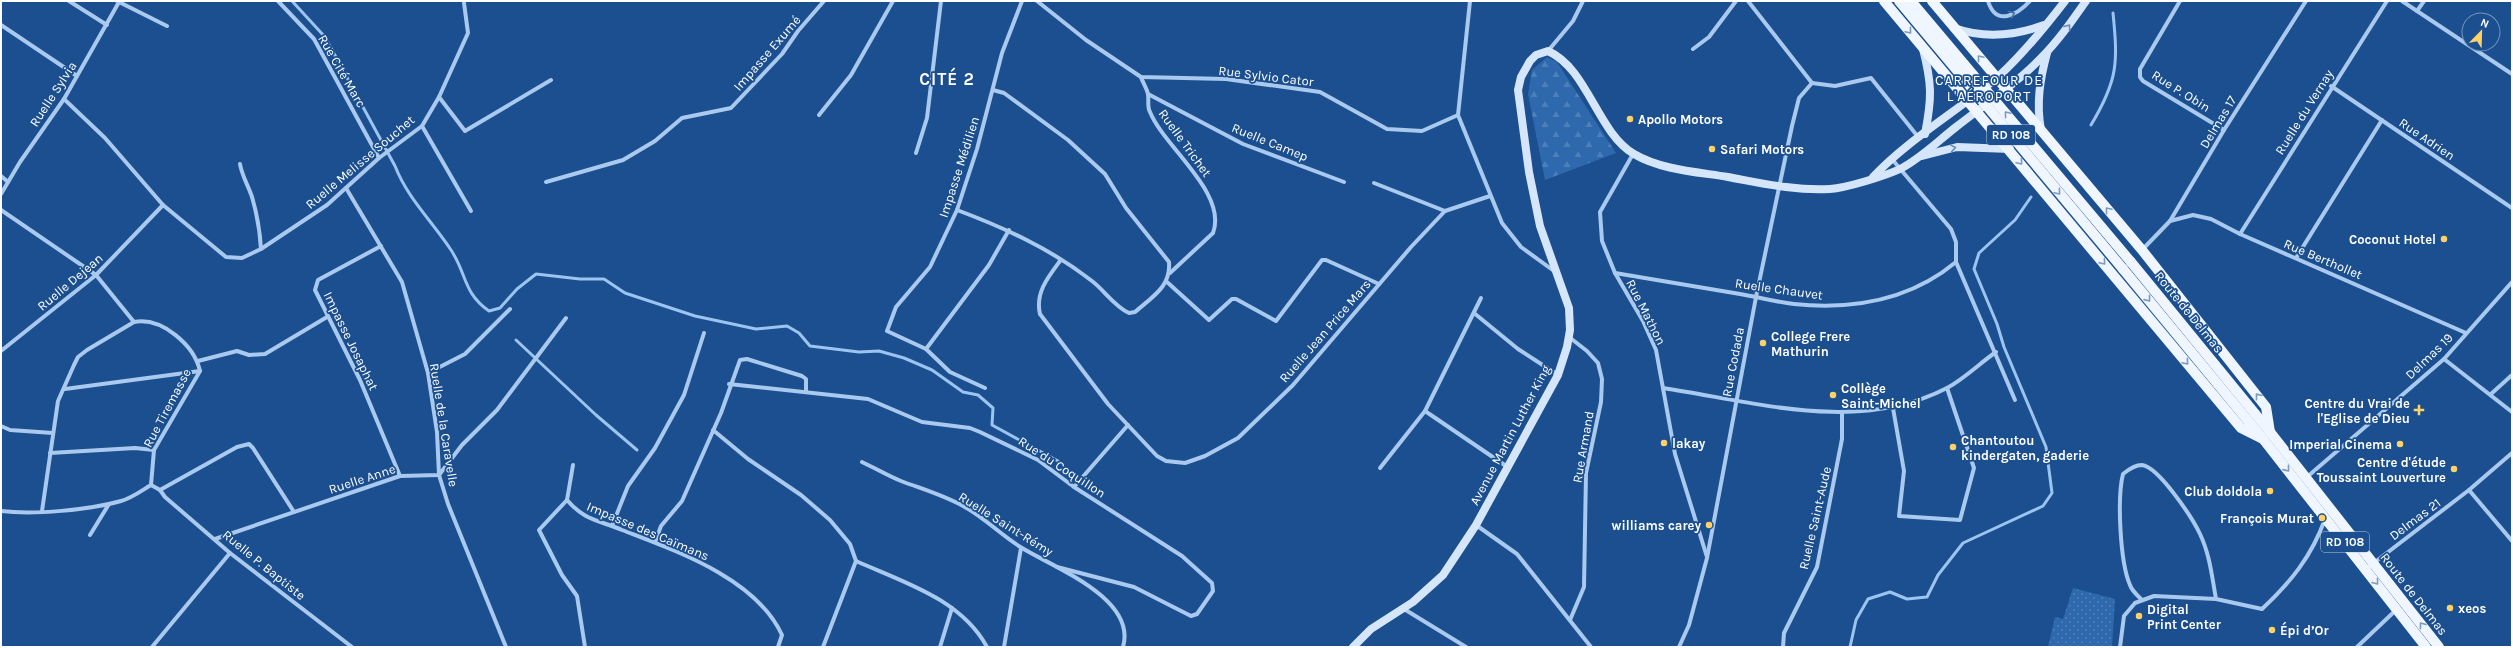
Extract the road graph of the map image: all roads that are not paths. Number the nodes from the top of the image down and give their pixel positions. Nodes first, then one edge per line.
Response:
1 (69, 1) edge
2 (278, 1) edge
3 (824, 1) edge
4 (893, 1) edge
5 (941, 1) edge
6 (1022, 1) edge
7 (1037, 1) edge
8 (1470, 1) edge
9 (1583, 1) edge
10 (1736, 1) edge
11 (1748, 1) edge
12 (1884, 1) edge
13 (1898, 1) edge
14 (1911, 1) edge
15 (1932, 1) edge
16 (1988, 1) edge
17 (2030, 1) edge
18 (2065, 1) edge
19 (2086, 1) edge
20 (2180, 1) edge
21 (2306, 1) edge
22 (2387, 1) edge
23 (2402, 1) edge
24 (2424, 1) edge
25 (118, 2) edge
26 (464, 2) edge
27 (2418, 11) junction
28 (1, 25) edge
29 (107, 25) junction
30 (2045, 25) junction
31 (167, 26) dead end
32 (1954, 28) junction
33 (1922, 46) junction
34 (1693, 49) dead end
35 (1548, 51) junction
36 (2048, 51) junction
37 (2512, 74) edge
38 (77, 76) junction
39 (1141, 77) junction
40 (1996, 78) junction
41 (551, 80) dead end
42 (1812, 83) junction
43 (2331, 86) junction
44 (2005, 89) junction
45 (993, 90) junction
46 (1148, 94) junction
47 (439, 97) junction
48 (64, 99) junction
49 (1965, 102) junction
50 (1978, 111) junction
51 (820, 115) dead end
52 (1458, 115) junction
53 (2382, 120) junction
54 (422, 126) junction
55 (2224, 130) junction
56 (2041, 131) junction
57 (1922, 136) junction
58 (2010, 149) junction
59 (916, 153) dead end
60 (1633, 154) junction
61 (379, 158) junction
62 (1891, 158) junction
63 (1915, 158) junction
64 (240, 164) dead end
65 (1900, 169) junction
66 (1, 176) edge
67 (1873, 177) junction
68 (8, 182) junction
69 (546, 182) dead end
70 (1344, 182) dead end
71 (1374, 182) dead end
72 (1780, 186) junction
73 (346, 188) junction
74 (1, 194) edge
75 (1490, 196) junction
76 (163, 205) junction
77 (2512, 208) edge
78 (1, 210) edge
79 (957, 210) junction
80 (471, 211) dead end
81 (1445, 211) junction
82 (2170, 221) junction
83 (1009, 230) junction
84 (2240, 234) junction
85 (381, 246) junction
86 (261, 250) junction
87 (2142, 250) junction
88 (2296, 258) junction
89 (1060, 260) junction
90 (1956, 262) junction
91 (1557, 272) junction
92 (1170, 273) junction
93 (1615, 274) junction
94 (96, 275) junction
95 (1167, 282) junction
96 (2512, 282) edge
97 (1378, 284) junction
98 (1756, 296) junction
99 (1481, 298) dead end
100 (510, 309) dead end
101 (1474, 313) junction
102 (327, 316) junction
103 (566, 318) dead end
104 (134, 322) junction
105 (704, 333) dead end
106 (2466, 333) junction
107 (1569, 337) junction
108 (926, 349) junction
109 (1, 351) edge
110 (1996, 352) junction
111 (2444, 359) junction
112 (198, 361) junction
113 (200, 371) junction
114 (428, 373) junction
115 (1558, 375) junction
116 (2512, 375) edge
117 (729, 384) junction
118 (985, 388) dead end
119 (1663, 388) junction
120 (1947, 388) junction
121 (64, 389) junction
122 (806, 392) junction
123 (2491, 394) junction
124 (1736, 399) junction
125 (2015, 400) dead end
126 (1893, 408) junction
127 (1425, 411) junction
128 (1842, 412) junction
129 (2512, 412) edge
130 (1128, 425) junction
131 (1, 426) edge
132 (713, 430) junction
133 (53, 433) junction
134 (2266, 435) junction
135 (154, 450) junction
136 (50, 454) junction
137 (2512, 454) edge
138 (862, 462) dead end
139 (573, 465) dead end
140 (1506, 466) junction
141 (1380, 468) dead end
142 (439, 475) junction
143 (400, 476) junction
144 (2303, 481) junction
145 (151, 485) junction
146 (1074, 487) junction
147 (160, 490) junction
148 (2469, 490) junction
149 (567, 500) junction
150 (109, 504) junction
151 (1, 510) edge
152 (42, 511) junction
153 (294, 512) junction
154 (2328, 514) junction
155 (1476, 524) junction
156 (612, 526) junction
157 (90, 535) dead end
158 (215, 539) junction
159 (655, 542) junction
160 (2512, 542) edge
161 (1021, 548) junction
162 (230, 553) junction
163 (1707, 558) junction
164 (856, 561) junction
165 (2370, 566) junction
166 (1057, 567) junction
167 (2216, 599) junction
168 (2142, 600) junction
169 (2402, 606) junction
170 (952, 608) junction
171 (1404, 608) junction
172 (1570, 620) junction
173 (152, 647) edge
174 (352, 647) edge
175 (506, 647) edge
176 (585, 647) edge
177 (778, 647) edge
178 (823, 647) edge
179 (940, 647) edge
180 (987, 647) edge
181 (1004, 647) edge
182 (1123, 647) edge
183 (1353, 647) edge
184 (1466, 647) edge
185 (1591, 647) edge
186 (1679, 647) edge
187 (1783, 647) edge
188 (2120, 647) edge
189 (2357, 647) edge
190 (2426, 647) edge
191 (2439, 647) edge

1 - 29 street
2 - 61 street, Rue Cité Marc
3 - 69 street, Impasse Exumé
4 - 51 street
5 - 59 street
6 - 45 street, Impasse Médilien
7 - 39 street
8 - 52 street
9 - 35 street
10 - 34 street
11 - 42 street
12 -> 33 main road
13 -> 134 main road, Route de Delmas / RD 108, bridge
134 -> 14 main road, Route de Delmas / RD 108, bridge
15 - 32 main road
16 -> 17 street
18 - 30 main road
36 -> 19 main road
20 - 55 street, Rue P. Obin
21 - 55 street, Delmas 17
22 - 43 street, Ruelle du Vernay
23 - 27 street
24 - 27 street
25 - 29 street, Ruelle Sylvia
25 - 31 street
26 - 47 street, Ruelle Melisse Souchet
27 - 37 street
28 - 38 street
29 - 38 street, Ruelle Sylvia
30 - 32 main road
30 - 40 main road
40 -> 32 main road
33 - 49 main road
33 - 57 main road
35 - 60 main road
35 - 91 main road, Avenue Martin Luther King
36 - 44 main road
36 - 56 main road
38 - 48 street, Ruelle Sylvia
39 - 46 street, Ruelle Trichet
39 - 52 street, Rue Sylvio Cator
40 - 44 main road
40 - 49 main road
41 - 47 street
42 - 57 street
42 - 72 street, Rue Codada
43 - 53 street, Rue Adrien
43 - 84 street, Ruelle du Vernay
44 - 50 main road
44 - 56 main road
45 - 79 street, Impasse Médilien
45 - 92 street
46 - 70 street, Ruelle Camep
46 - 92 street, Ruelle Trichet
47 - 54 street, Ruelle Melisse Souchet
48 - 68 street, Ruelle Sylvia
48 - 76 street, Ruelle Melisse Souchet
49 - 50 main road
49 - 57 main road
50 - 58 main road
50 - 63 main road
52 - 75 street
53 - 77 street, Rue Adrien
53 - 88 street
54 - 61 street, Ruelle Melisse Souchet
54 - 80 street
55 - 82 street, Delmas 17
87 -> 56 main road
57 - 62 main road
63 -> 58 main road
58 -> 134 main road
60 - 72 main road
60 - 93 street, Rue Mathon
61 - 73 street, Ruelle Melisse Souchet
62 - 65 street
62 - 67 main road
63 - 65 main road
64 - 86 street
65 - 67 main road
65 - 90 street
66 - 68 street
67 - 72 main road
68 - 74 street, Ruelle Sylvia
71 - 81 street
72 - 98 street, Rue Codada
73 - 85 street, Ruelle de la Caravelle
73 - 86 street, Ruelle Melisse Souchet
75 - 81 street, Ruelle Jean Price Mars
75 - 91 street
76 - 86 street, Ruelle Melisse Souchet
76 - 94 street, Ruelle Dejean
78 - 94 street
79 - 83 street
79 - 108 street, Impasse Médilien
81 - 97 street, Ruelle Jean Price Mars
82 - 84 street, Rue Berthollet
82 - 87 street, Delmas 17
83 - 89 street
83 - 108 street
84 - 88 street, Rue Berthollet
85 - 102 street, Impasse Josaphat
85 - 114 street, Ruelle de la Caravelle
134 -> 87 main road
88 - 106 street, Rue Berthollet
89 - 95 street
89 - 130 street
90 - 98 street, Ruelle Chauvet
90 - 110 street
91 - 107 main road, Avenue Martin Luther King
92 - 95 street
93 - 98 street, Ruelle Chauvet
93 - 119 street, Rue Mathon
94 - 104 street
94 - 109 street, Ruelle Dejean
95 - 97 street
96 - 106 street, Delmas 19
97 - 130 street, Ruelle Jean Price Mars
98 - 124 street, Rue Codada
99 - 101 street
100 - 114 street
101 - 115 street
101 - 127 street
102 - 112 street
102 - 143 street, Impasse Josaphat
103 - 142 street
104 - 112 street, Rue Tiremasse
104 - 121 street
105 - 156 street
106 - 111 street, Delmas 19
107 - 115 main road, Avenue Martin Luther King
107 - 172 street, Rue Armand
108 - 118 street
110 - 120 street
110 - 125 street
111 - 123 street
111 - 144 street, Delmas 19
112 - 113 street, Rue Tiremasse
113 - 121 street
113 - 135 street, Rue Tiremasse
114 - 142 street, Ruelle de la Caravelle
115 - 140 main road, Avenue Martin Luther King
116 - 123 street
117 - 122 street, Rue du Coquillon
117 - 122 street
117 - 132 street
119 - 124 street
119 - 163 street, Rue Mathon
120 - 126 street
120 - 126 street
121 - 133 street
122 - 146 street, Rue du Coquillon
123 - 129 street
124 - 128 street
124 - 163 street, Rue Codada
126 - 128 street
127 - 140 street
127 - 141 street
128 - 187 street, Ruelle Saint-Aude
130 - 146 street
131 - 133 street
132 - 159 street
132 - 164 street
133 - 136 street
134 - 144 main road, Route de Delmas / RD 108
135 - 136 street
135 - 145 street, Rue Tiremasse
136 - 152 street
137 - 148 street, Delmas 21
138 - 161 street, Ruelle Saint-Rémy
139 - 149 street
140 - 155 main road, Avenue Martin Luther King
142 - 143 street, Ruelle Anne
142 - 175 street, Ruelle de la Caravelle
143 - 153 street, Ruelle Anne
144 - 154 main road, Route de Delmas / RD 108
145 - 147 street
145 - 150 street
146 - 166 street, Rue du Coquillon
147 - 153 street
147 - 158 street, Ruelle P. Baptiste
148 - 160 street
148 - 165 street, Delmas 21
149 - 156 street, Impasse des Caïmans
149 - 176 street
150 - 152 street
150 - 157 street
151 - 152 street
153 - 158 street, Ruelle Anne
154 - 165 main road, Route de Delmas / RD 108
154 - 167 street
155 - 171 main road, Avenue Martin Luther King
155 - 172 street
156 - 159 street, Impasse des Caïmans
158 - 162 street, Ruelle P. Baptiste
159 - 177 street, Impasse des Caïmans
161 - 166 street, Ruelle Saint-Rémy
161 - 181 street
162 - 173 street
162 - 174 street, Ruelle P. Baptiste
163 - 186 street, Rue Codada
164 - 170 street
164 - 178 street
165 - 169 main road, Route de Delmas / RD 108
166 - 182 street, Ruelle Saint-Rémy
167 - 168 street
167 - 168 street
168 - 188 street
169 - 189 street
169 - 190 main road, Route de Delmas / RD 108
191 -> 169 main road, Route de Delmas / RD 108
170 - 179 street
170 - 180 street
171 - 183 main road, Avenue Martin Luther King
171 - 184 street
172 - 185 street

